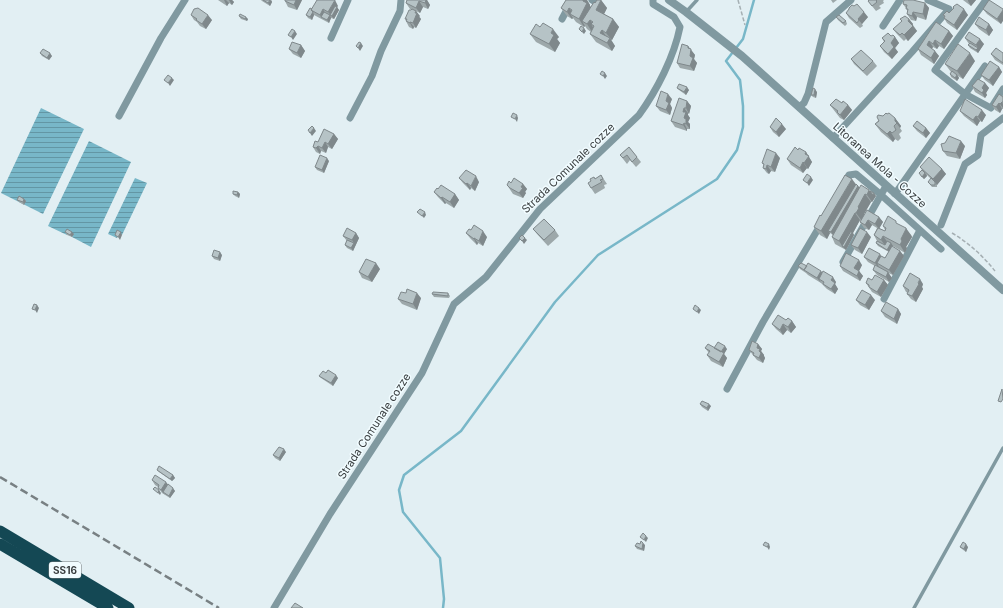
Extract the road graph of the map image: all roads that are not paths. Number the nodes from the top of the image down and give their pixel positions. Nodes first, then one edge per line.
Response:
1 (185, 0) edge
2 (348, 0) edge
3 (401, 0) edge
4 (572, 0) edge
5 (653, 0) edge
6 (669, 0) edge
7 (697, 0) edge
8 (851, 0) edge
9 (900, 0) edge
10 (928, 0) edge
11 (986, 0) edge
12 (686, 12) junction
13 (562, 18) dead end
14 (883, 26) dead end
15 (331, 38) dead end
16 (985, 66) edge
17 (1003, 89) edge
18 (965, 94) junction
19 (799, 107) junction
20 (119, 116) dead end
21 (350, 118) dead end
22 (1003, 118) edge
23 (833, 138) junction
24 (886, 186) junction
25 (842, 188) edge
26 (880, 194) junction
27 (895, 194) junction
28 (824, 219) edge
29 (941, 225) dead end
30 (920, 230) junction
31 (941, 249) dead end
32 (841, 266) edge
33 (1003, 290) edge
34 (884, 299) dead end
35 (727, 389) dead end
36 (1003, 448) edge
37 (0, 531) edge
38 (0, 544) edge
39 (108, 608) edge
40 (129, 608) edge
41 (274, 608) edge
42 (914, 608) edge

1 - 20 street
2 - 15 street
3 - 21 street
4 - 13 street
5 - 41 street, Strada Comunale cozze
6 - 12 street
7 - 12 lane
8 - 19 street
9 - 14 street
10 - 23 street
11 - 18 street
12 - 19 street, Litoranea Mola - Cozze
16 - 18 street
17 - 18 street
18 - 27 street
19 - 23 street, Litoranea Mola - Cozze
22 - 29 street
23 - 24 street, Litoranea Mola - Cozze
24 - 26 street
24 - 27 street, Litoranea Mola - Cozze
25 - 26 street
26 - 30 street
26 - 32 street
27 - 33 street, Litoranea Mola - Cozze
28 - 35 street
30 - 31 street
30 - 34 street
36 - 42 lane
37 - 40 highway, SS16
38 - 39 highway, SS16

